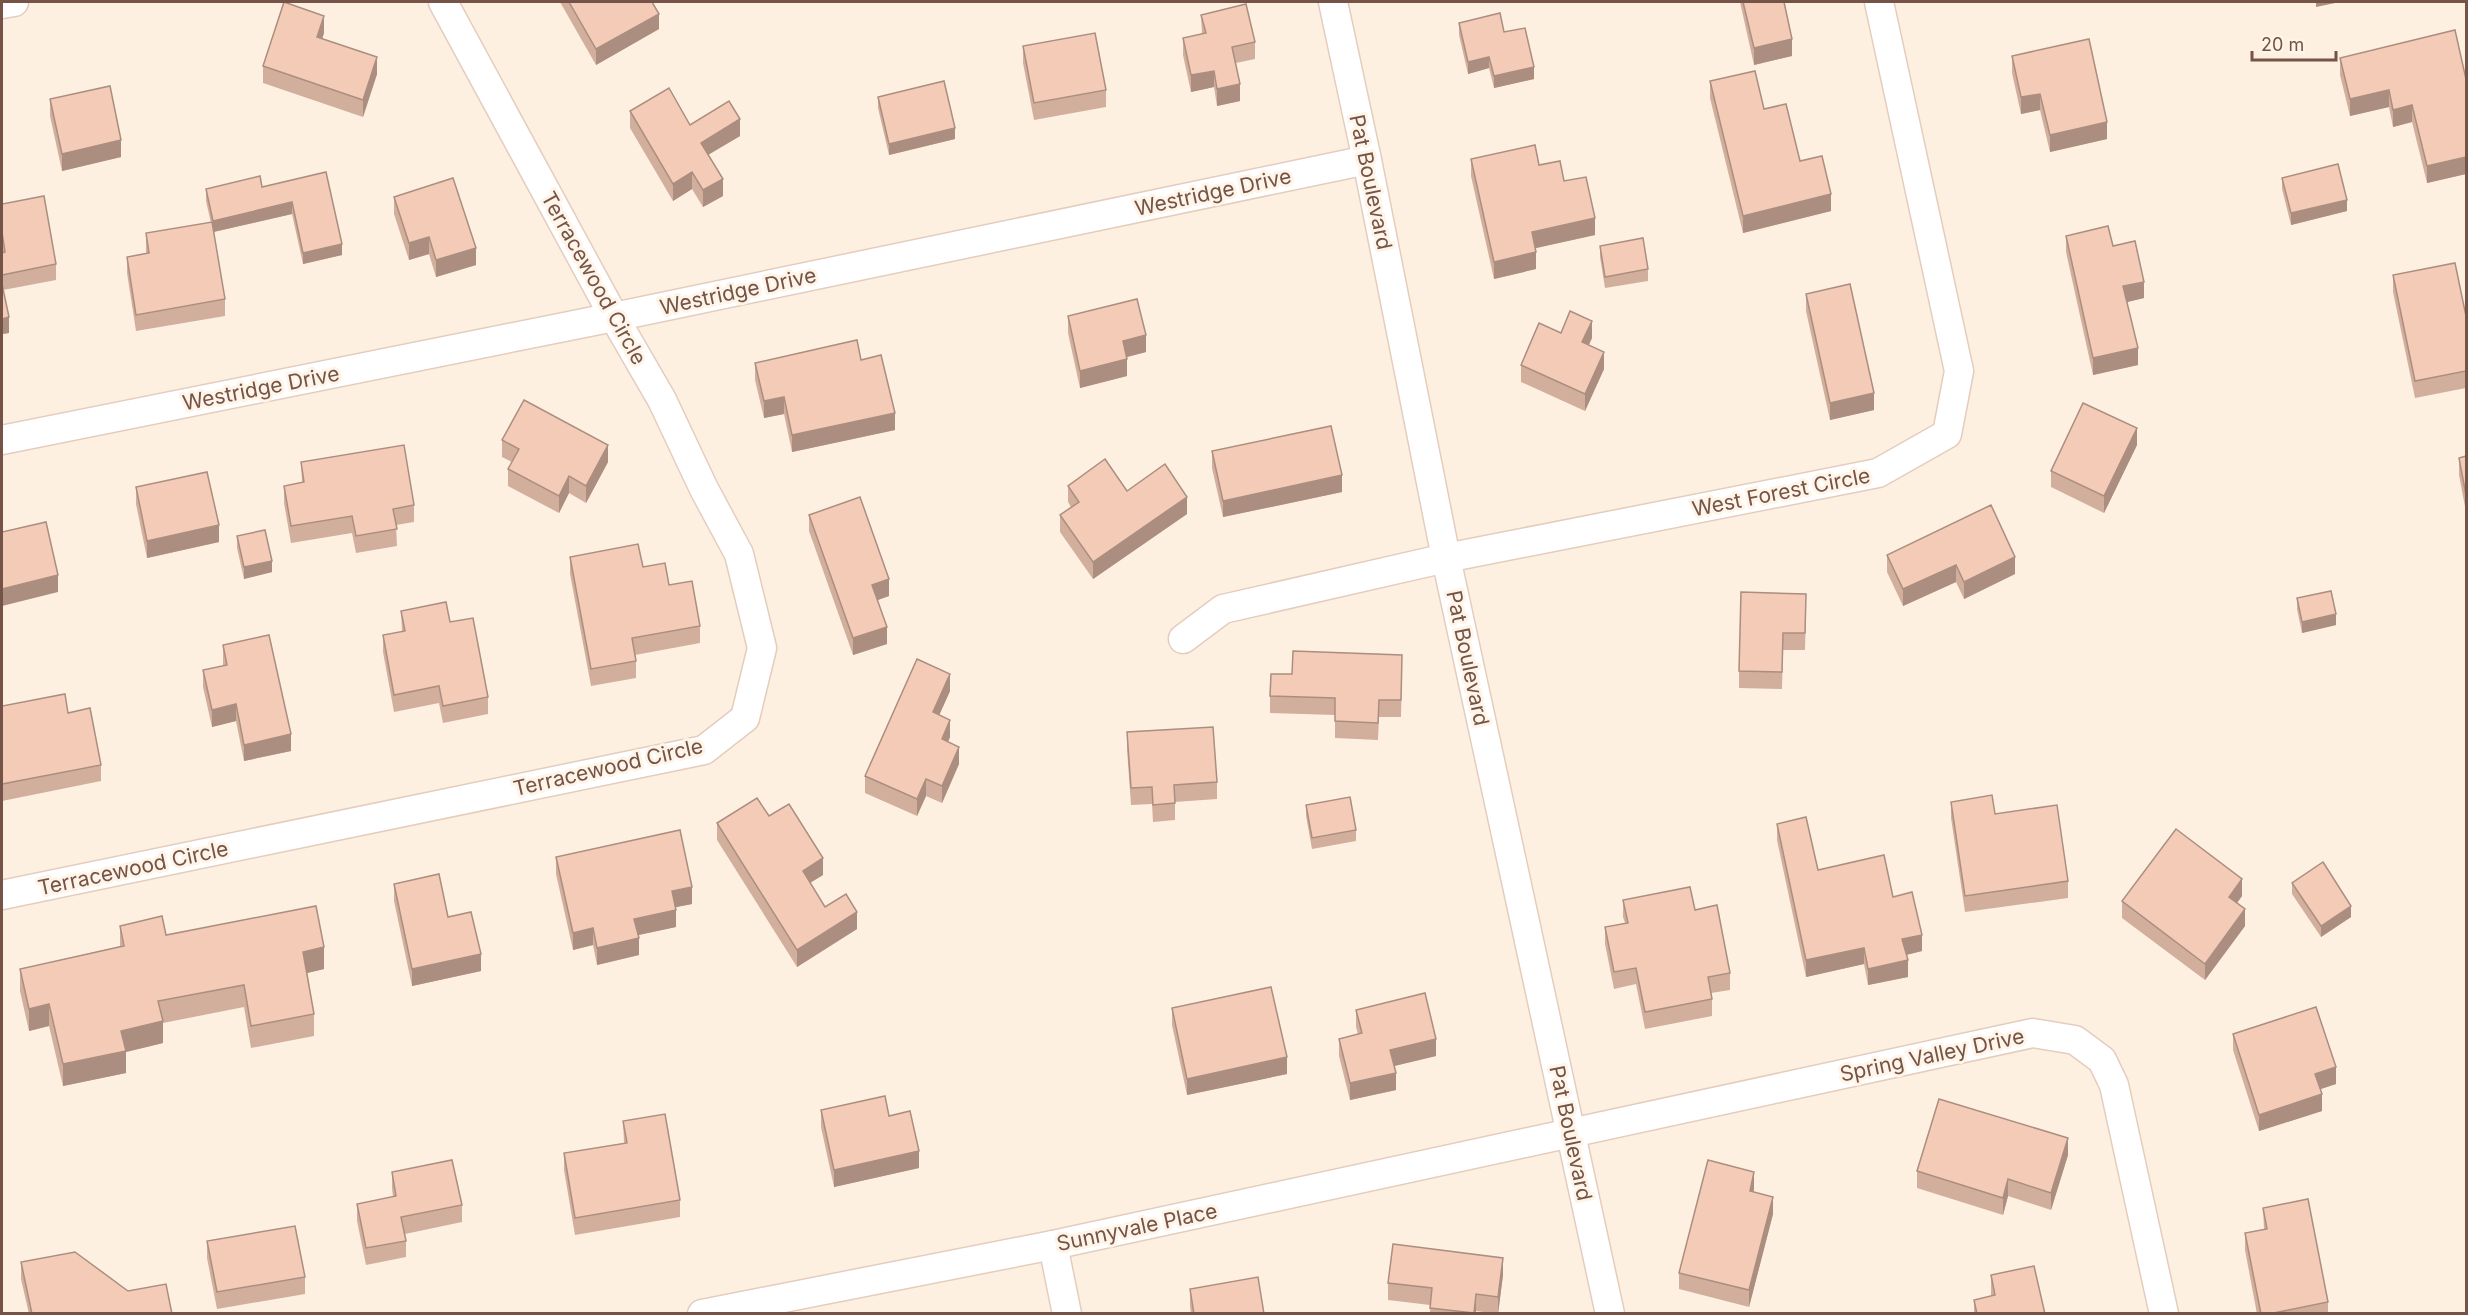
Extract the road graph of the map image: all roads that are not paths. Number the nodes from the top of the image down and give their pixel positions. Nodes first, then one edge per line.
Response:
1 (14, 2) edge
2 (443, 2) edge
3 (1333, 2) edge
4 (1879, 2) edge
5 (2, 4) edge
6 (1367, 160) junction
7 (614, 317) junction
8 (2, 440) edge
9 (1446, 558) junction
10 (1183, 639) dead end
11 (2, 895) edge
12 (1571, 1133) junction
13 (1053, 1245) junction
14 (702, 1314) edge
15 (1066, 1314) edge
16 (1610, 1314) edge
17 (2164, 1314) edge

1 - 5 street
2 - 7 street, Terracewood Circle
3 - 6 street, Pat Boulevard
4 - 9 street, West Forest Circle
6 - 7 street, Westridge Drive
6 - 9 street, Pat Boulevard
7 - 8 street, Westridge Drive
7 - 11 street, Terracewood Circle
9 - 10 street, West Forest Circle
9 - 12 street, Pat Boulevard
12 - 13 street, Sunnyvale Place
12 - 16 street, Pat Boulevard
12 - 17 street, Spring Valley Drive
13 - 14 street, Sunnyvale Place
13 - 15 street

